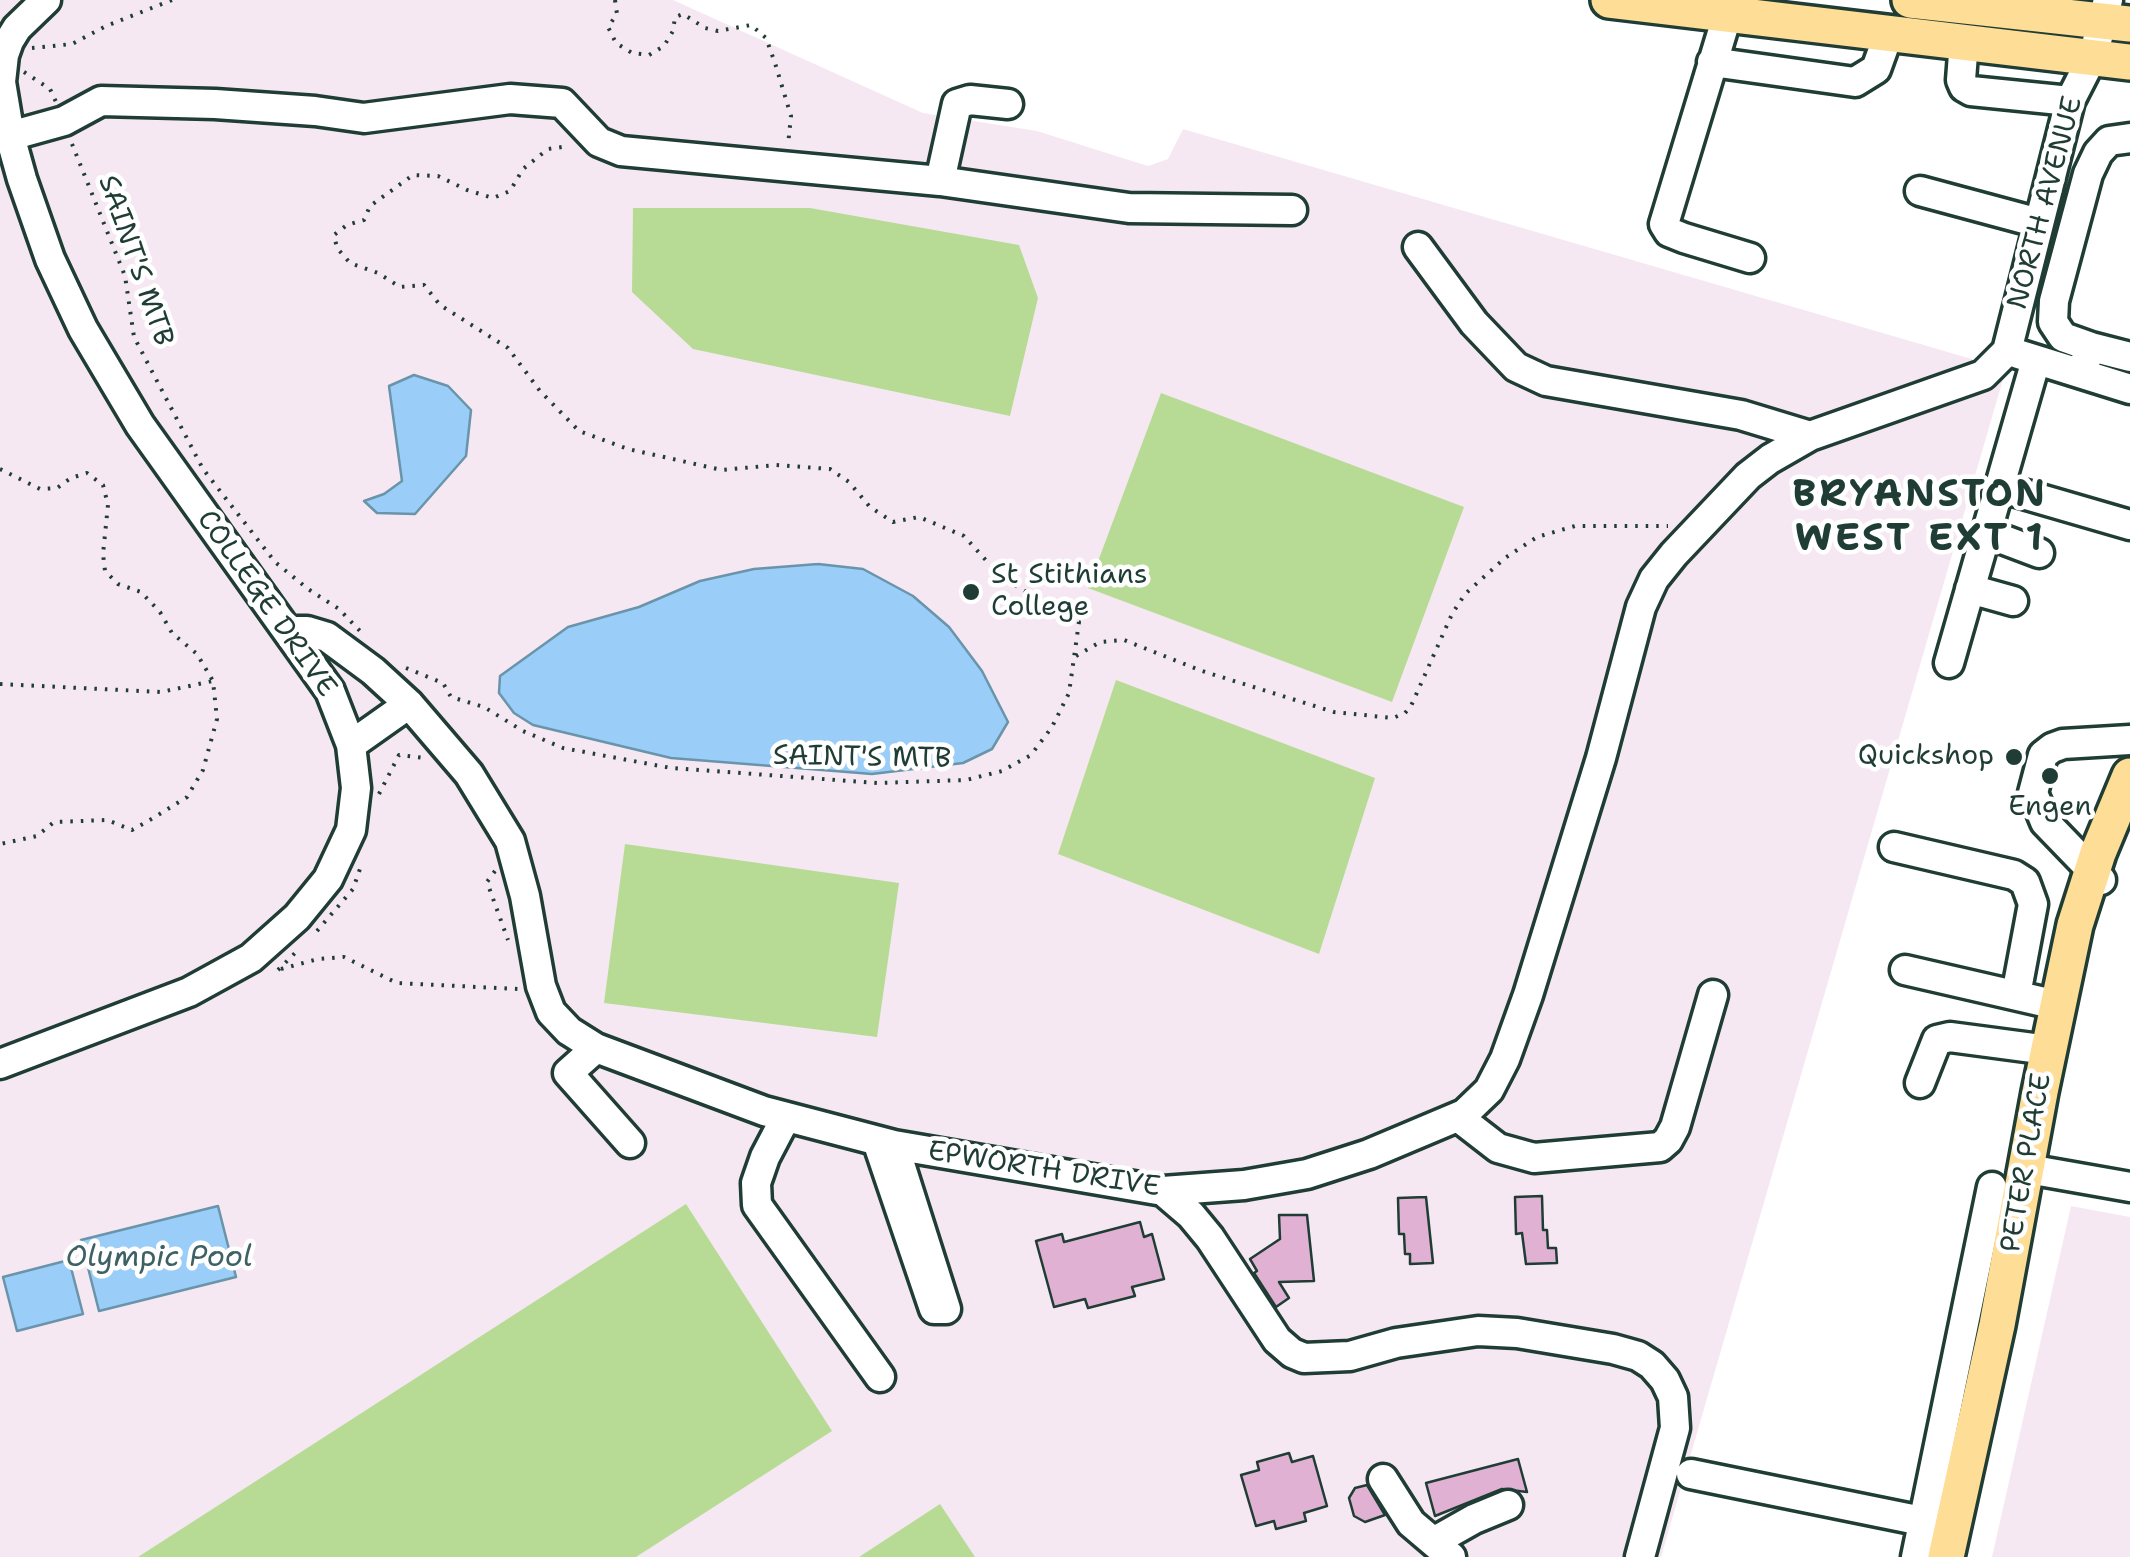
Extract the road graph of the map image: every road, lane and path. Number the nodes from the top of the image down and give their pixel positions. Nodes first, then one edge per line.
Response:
1 (46, 0) edge
2 (172, 0) edge
3 (616, 0) edge
4 (1609, 0) edge
5 (1910, 0) edge
6 (1728, 14) junction
7 (2114, 15) edge
8 (1889, 33) junction
9 (1964, 41) junction
10 (14, 55) junction
11 (2093, 56) junction
12 (1712, 62) junction
13 (2130, 62) edge
14 (2070, 101) junction
15 (1008, 104) dead end
16 (64, 121) junction
17 (10, 136) junction
18 (2130, 138) edge
19 (598, 142) junction
20 (786, 165) junction
21 (940, 181) junction
22 (1920, 191) dead end
23 (1292, 210) dead end
24 (2039, 222) junction
25 (1418, 246) dead end
26 (1750, 258) dead end
27 (2007, 351) junction
28 (2130, 357) edge
29 (2036, 360) junction
30 (2086, 360) junction
31 (2130, 389) edge
32 (1741, 415) junction
33 (1810, 436) junction
34 (0, 469) edge
35 (1748, 476) junction
36 (2000, 486) junction
37 (1700, 525) junction
38 (2130, 526) edge
39 (1986, 533) junction
40 (2039, 553) dead end
41 (1970, 590) junction
42 (2012, 601) dead end
43 (288, 631) junction
44 (364, 636) dead end
45 (1076, 656) junction
46 (396, 662) dead end
47 (1948, 663) dead end
48 (213, 681) junction
49 (0, 684) edge
50 (409, 704) junction
51 (2130, 740) edge
52 (352, 746) junction
53 (430, 758) dead end
54 (379, 795) dead end
55 (2129, 797) edge
56 (0, 844) edge
57 (1894, 847) dead end
58 (498, 864) dead end
59 (2096, 875) junction
60 (509, 941) dead end
61 (1905, 970) dead end
62 (228, 972) junction
63 (515, 989) dead end
64 (1714, 995) dead end
65 (2016, 996) junction
66 (2057, 1005) junction
67 (596, 1048) junction
68 (2048, 1050) junction
69 (0, 1064) edge
70 (1920, 1083) dead end
71 (786, 1117) junction
72 (1458, 1117) junction
73 (630, 1143) dead end
74 (886, 1143) junction
75 (2036, 1171) junction
76 (1992, 1187) dead end
77 (2130, 1187) edge
78 (1164, 1192) junction
79 (1988, 1289) junction
80 (940, 1309) dead end
81 (880, 1377) dead end
82 (1691, 1474) dead end
83 (1382, 1478) dead end
84 (1508, 1505) dead end
85 (1922, 1521) junction
86 (1443, 1549) edge
87 (1640, 1557) edge
88 (1916, 1557) edge
89 (1946, 1557) edge
90 (1961, 1557) edge

1 - 10 street
2 - 10 path
3 - 20 path
4 - 6 main road
5 - 7 main road
6 - 8 main road
6 - 12 street
7 - 11 street, NORTH AVENUE
8 - 9 main road
8 - 12 street
9 - 11 main road
9 - 14 street
10 - 16 path, SAINT'S MTB
10 - 17 street, COLLEGE DRIVE
11 - 13 main road
11 - 14 street, NORTH AVENUE
12 - 26 street
14 - 24 street, NORTH AVENUE
15 - 21 street
16 - 17 street
16 - 19 street
16 - 44 path, SAINT'S MTB
17 - 43 street, COLLEGE DRIVE
18 - 30 street
19 - 20 street
19 - 45 path, SAINT'S MTB
20 - 21 street
21 - 23 street
22 - 24 street
24 - 27 street, NORTH AVENUE
25 - 32 street
27 - 29 street
27 - 33 street, EPWORTH DRIVE
28 - 30 street
29 - 30 street
29 - 36 street
30 - 31 street
32 - 33 street
32 - 35 street
33 - 35 street, EPWORTH DRIVE
34 - 48 path
35 - 37 street, EPWORTH DRIVE
36 - 38 street
36 - 39 street
37 - 45 path
37 - 72 street, EPWORTH DRIVE
39 - 40 street
39 - 41 street
41 - 42 street
41 - 47 street
43 - 50 street, EPWORTH DRIVE
43 - 52 street, COLLEGE DRIVE
45 - 46 path, SAINT'S MTB
48 - 49 path
48 - 56 path
50 - 52 street
50 - 67 street, EPWORTH DRIVE
51 - 59 street
52 - 62 street, COLLEGE DRIVE
53 - 54 path
55 - 59 main road, PETER PLACE
57 - 65 street
58 - 60 path
59 - 66 main road, PETER PLACE
59 - 75 main road, PETER PLACE
61 - 65 street
62 - 63 path
62 - 69 street, COLLEGE DRIVE
64 - 72 street
65 - 66 street
66 - 68 main road, PETER PLACE
67 - 71 street, EPWORTH DRIVE
67 - 73 street
68 - 70 street
68 - 75 main road, PETER PLACE
71 - 74 street, EPWORTH DRIVE
71 - 81 street
72 - 78 street, EPWORTH DRIVE
74 - 78 street, EPWORTH DRIVE
74 - 80 street
75 - 77 street
75 - 79 main road, PETER PLACE
75 - 90 main road, PETER PLACE
76 - 79 street
78 - 87 street
79 - 85 street
79 - 89 main road, PETER PLACE
82 - 85 street
83 - 86 street
84 - 86 street
85 - 88 street

